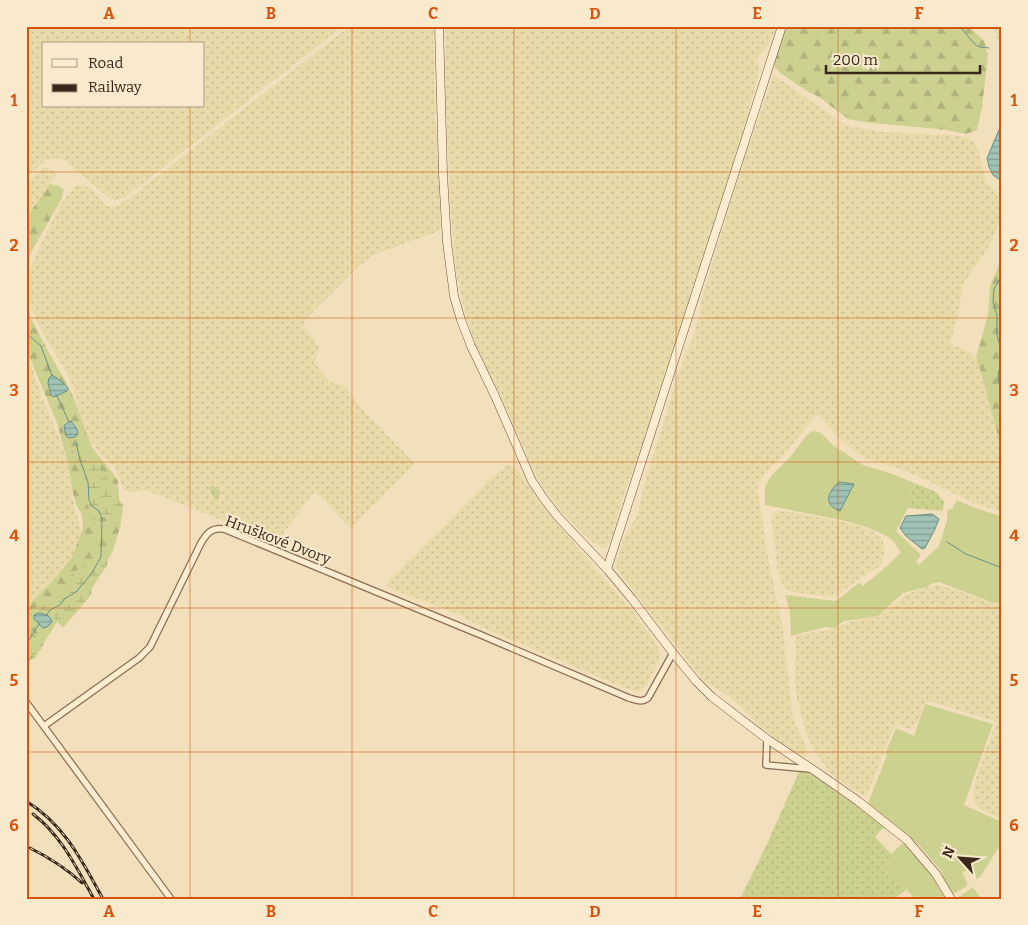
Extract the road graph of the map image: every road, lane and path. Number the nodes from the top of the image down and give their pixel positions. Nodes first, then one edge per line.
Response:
1 (439, 26) edge
2 (782, 26) edge
3 (607, 569) junction
4 (673, 653) junction
5 (26, 702) edge
6 (44, 726) junction
7 (767, 739) junction
8 (812, 769) junction
9 (171, 899) edge
10 (951, 899) edge

1 - 3 street
2 - 3 street
3 - 4 street
4 - 6 street, Hruškové Dvory
4 - 7 street
5 - 6 street
6 - 9 street
7 - 8 street
7 - 8 street
8 - 10 street

